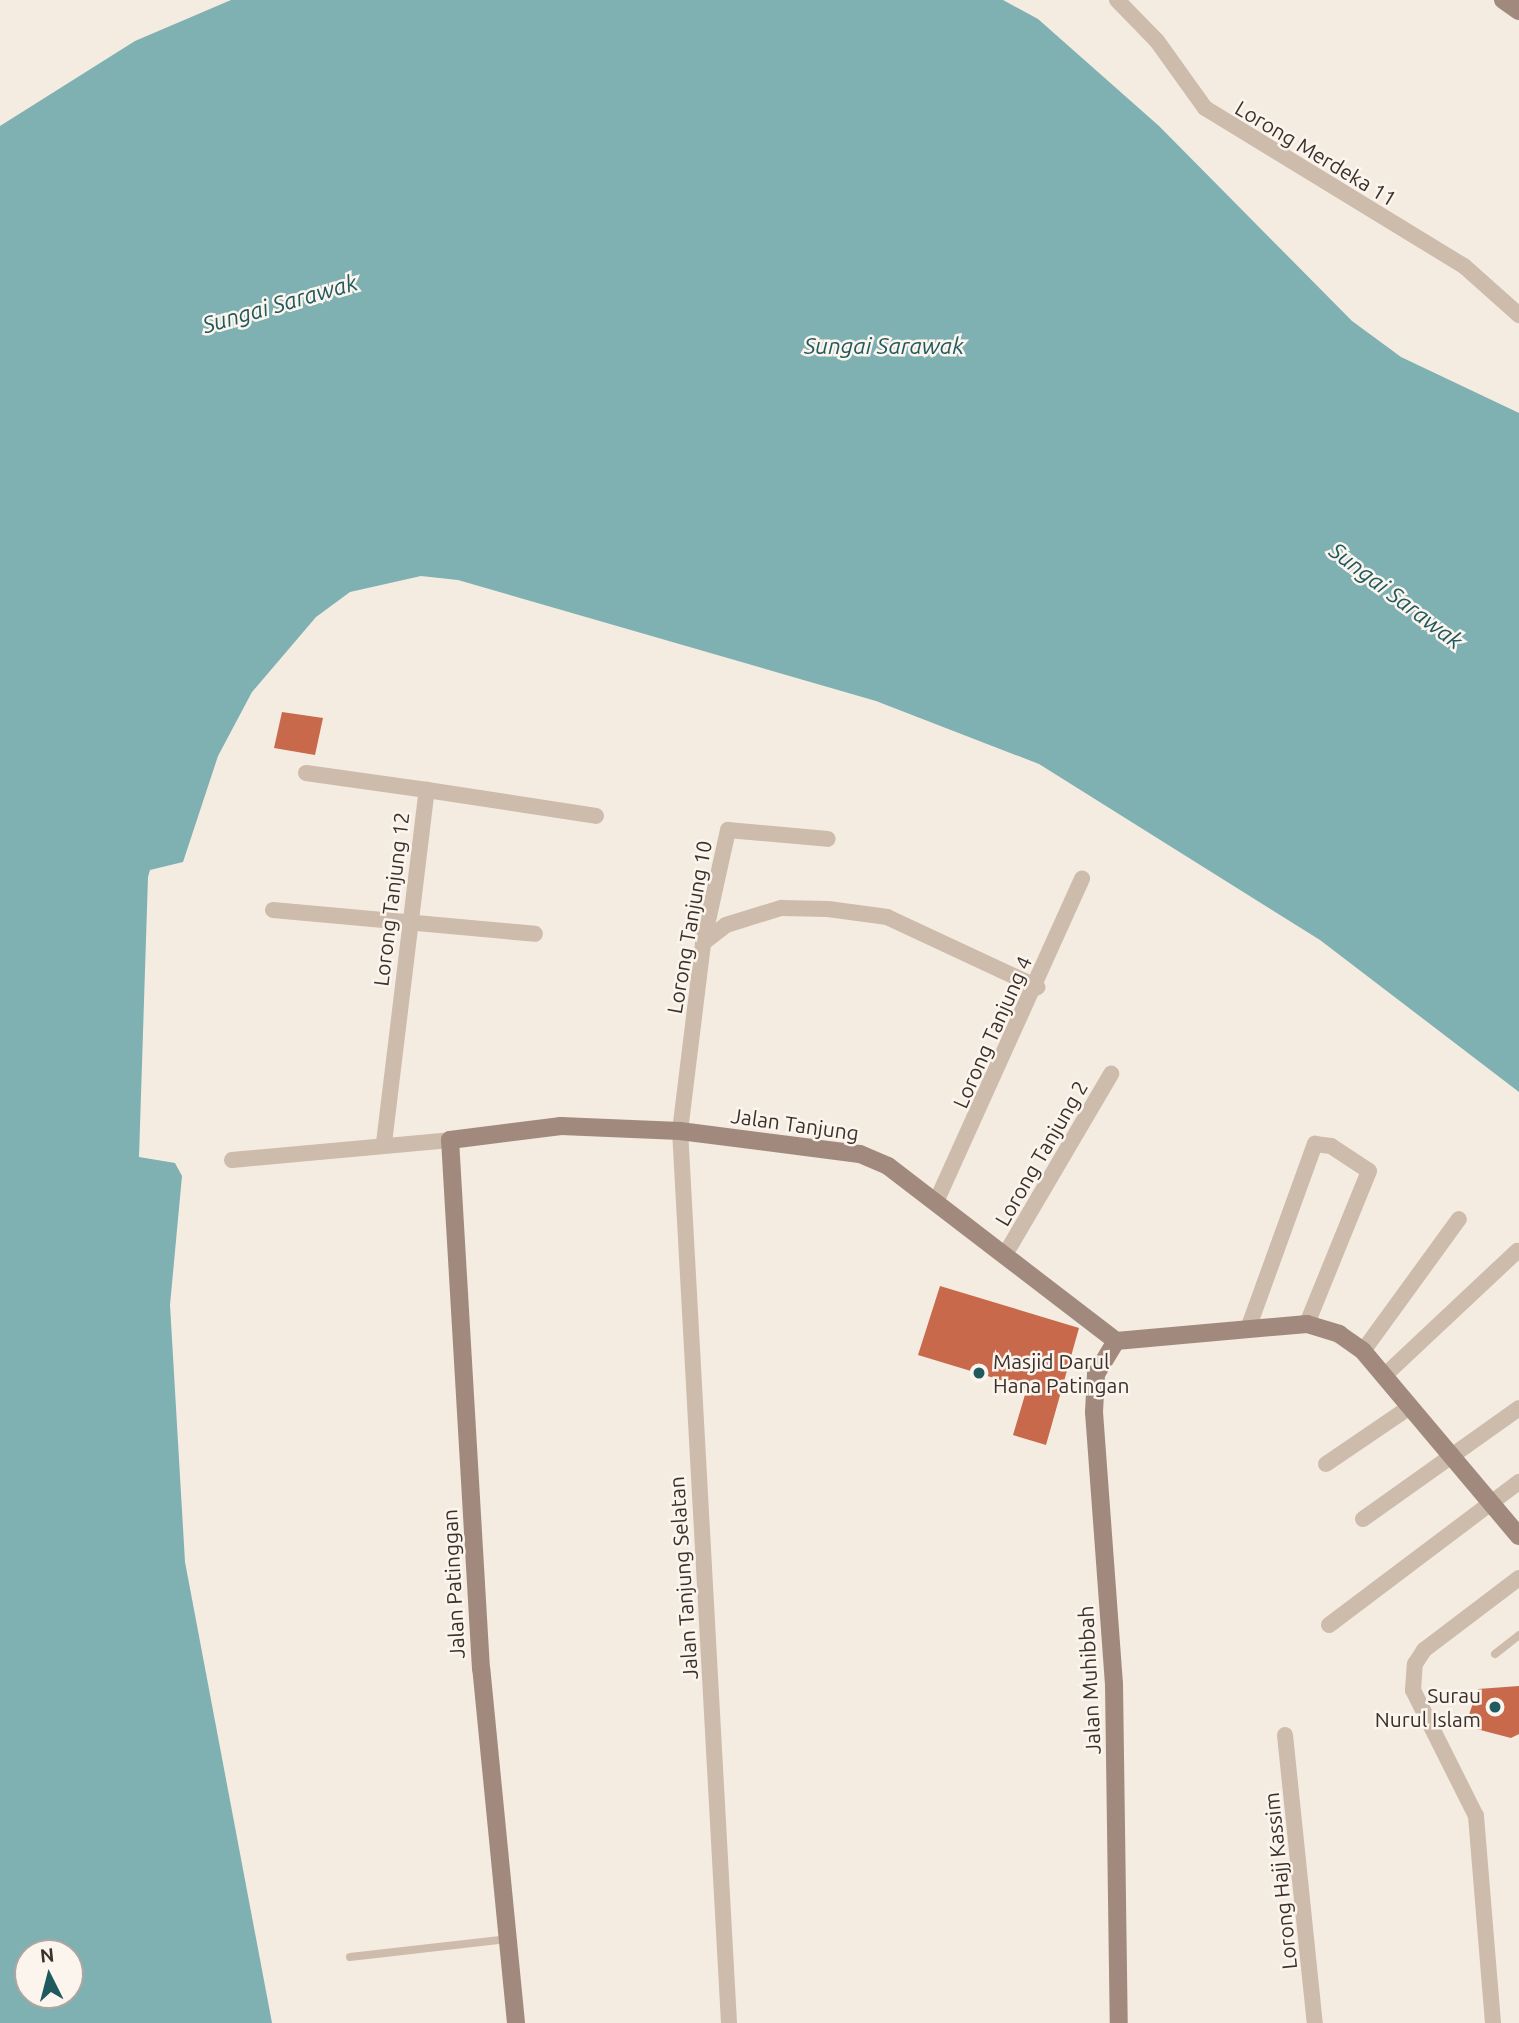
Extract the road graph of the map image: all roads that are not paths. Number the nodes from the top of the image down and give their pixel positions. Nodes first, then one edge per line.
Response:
1 (1117, 0) edge
2 (1519, 315) edge
3 (306, 773) dead end
4 (428, 790) junction
5 (596, 816) dead end
6 (828, 839) dead end
7 (1082, 878) dead end
8 (273, 910) dead end
9 (410, 920) junction
10 (535, 934) dead end
11 (703, 943) junction
12 (1037, 987) junction
13 (1111, 1074) dead end
14 (680, 1130) junction
15 (450, 1140) junction
16 (384, 1143) junction
17 (232, 1160) dead end
18 (936, 1202) junction
19 (1459, 1219) dead end
20 (1517, 1251) dead end
21 (1006, 1254) junction
22 (1307, 1324) junction
23 (1249, 1326) junction
24 (1116, 1341) junction
25 (1363, 1351) junction
26 (1384, 1376) junction
27 (1409, 1407) junction
28 (1519, 1408) edge
29 (1451, 1457) junction
30 (1326, 1464) dead end
31 (1519, 1482) edge
32 (1489, 1504) junction
33 (1363, 1519) dead end
34 (1519, 1536) edge
35 (1519, 1578) edge
36 (1329, 1625) dead end
37 (1519, 1635) edge
38 (1496, 1654) dead end
39 (1286, 1735) dead end
40 (510, 1938) junction
41 (350, 1957) dead end
42 (516, 2023) edge
43 (729, 2023) edge
44 (1119, 2023) edge
45 (1315, 2023) edge
46 (1493, 2023) edge

1 - 2 street, Lorong Merdeka 11
3 - 4 street
4 - 5 street, Lorong Tanjung 12
4 - 9 street, Lorong Tanjung 12
6 - 11 street, Lorong Tanjung 10
7 - 12 street, Lorong Tanjung 4
8 - 9 street
9 - 10 street
9 - 16 street, Lorong Tanjung 12
11 - 12 street
11 - 14 street, Lorong Tanjung 10
12 - 18 street, Lorong Tanjung 4
13 - 21 street, Lorong Tanjung 2
14 - 15 main road, Jalan Tanjung
14 - 18 main road, Jalan Tanjung
14 - 43 street, Jalan Tanjung Selatan
15 - 16 street
15 - 40 main road, Jalan Patinggan
16 - 17 street
18 - 21 main road, Jalan Tanjung
19 - 25 street
20 - 26 street
21 - 24 main road, Jalan Tanjung
22 - 23 main road
22 - 23 street
22 - 25 main road
23 - 24 main road
24 - 44 main road, Jalan Muhibbah
25 - 26 main road
26 - 27 main road
27 - 29 main road
27 - 30 street
28 - 29 street
29 - 32 main road
29 - 33 street
31 - 32 street
32 - 34 main road
32 - 36 street
35 - 46 street
37 - 38 lane
39 - 45 street, Lorong Hajj Kassim
40 - 41 lane
40 - 42 main road, Jalan Patinggan

